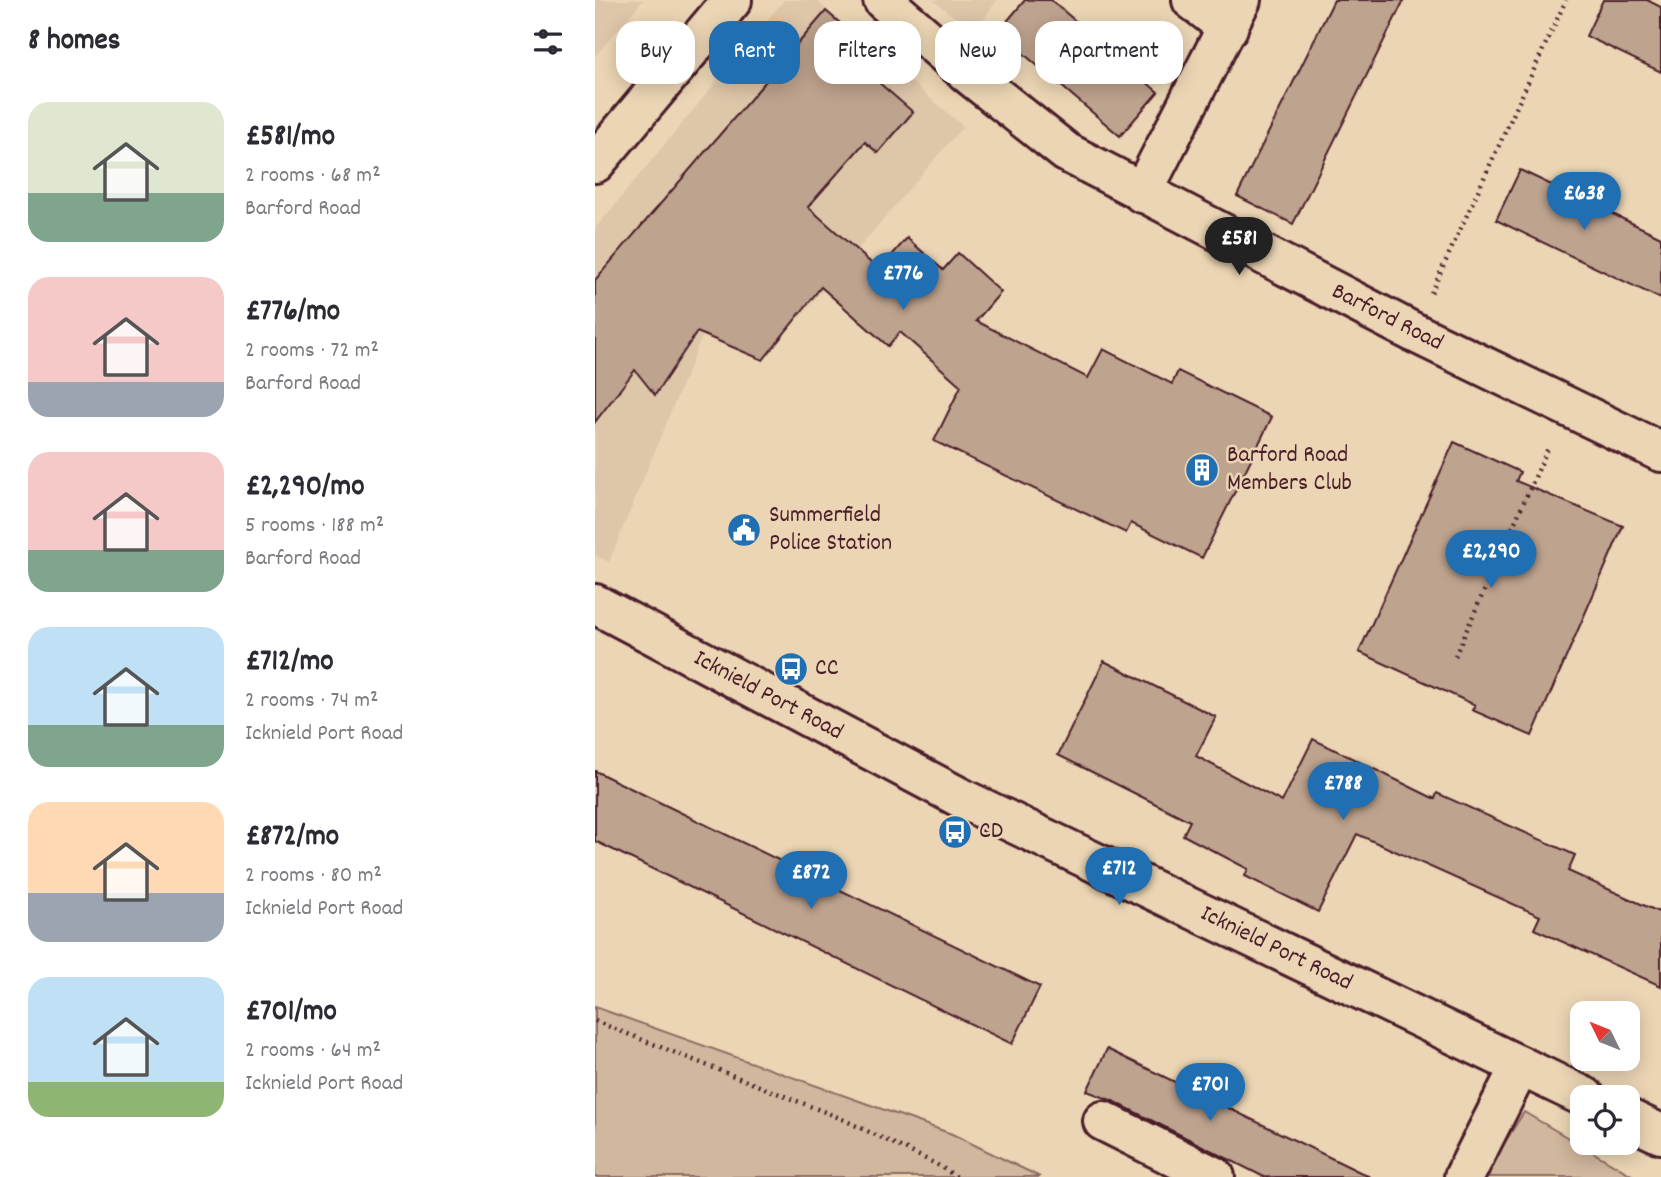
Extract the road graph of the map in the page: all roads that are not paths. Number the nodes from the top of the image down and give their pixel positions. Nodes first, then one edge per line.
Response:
1 (732, 0) edge
2 (883, 0) edge
3 (1192, 0) edge
4 (1234, 14) edge
5 (595, 163) edge
6 (1142, 194) junction
7 (1661, 452) edge
8 (595, 604) edge
9 (1520, 1066) junction
10 (1570, 1090) edge
11 (1103, 1121) dead end
12 (1640, 1124) edge
13 (1661, 1134) edge
14 (1215, 1177) edge
15 (1464, 1177) edge

1 - 5 main road
2 - 6 main road, Barford Road
3 - 4 main road
4 - 6 main road
6 - 7 main road, Barford Road
8 - 9 main road, Icknield Port Road
9 - 10 main road, Icknield Port Road
9 - 15 main road
11 - 14 main road
12 - 13 main road

